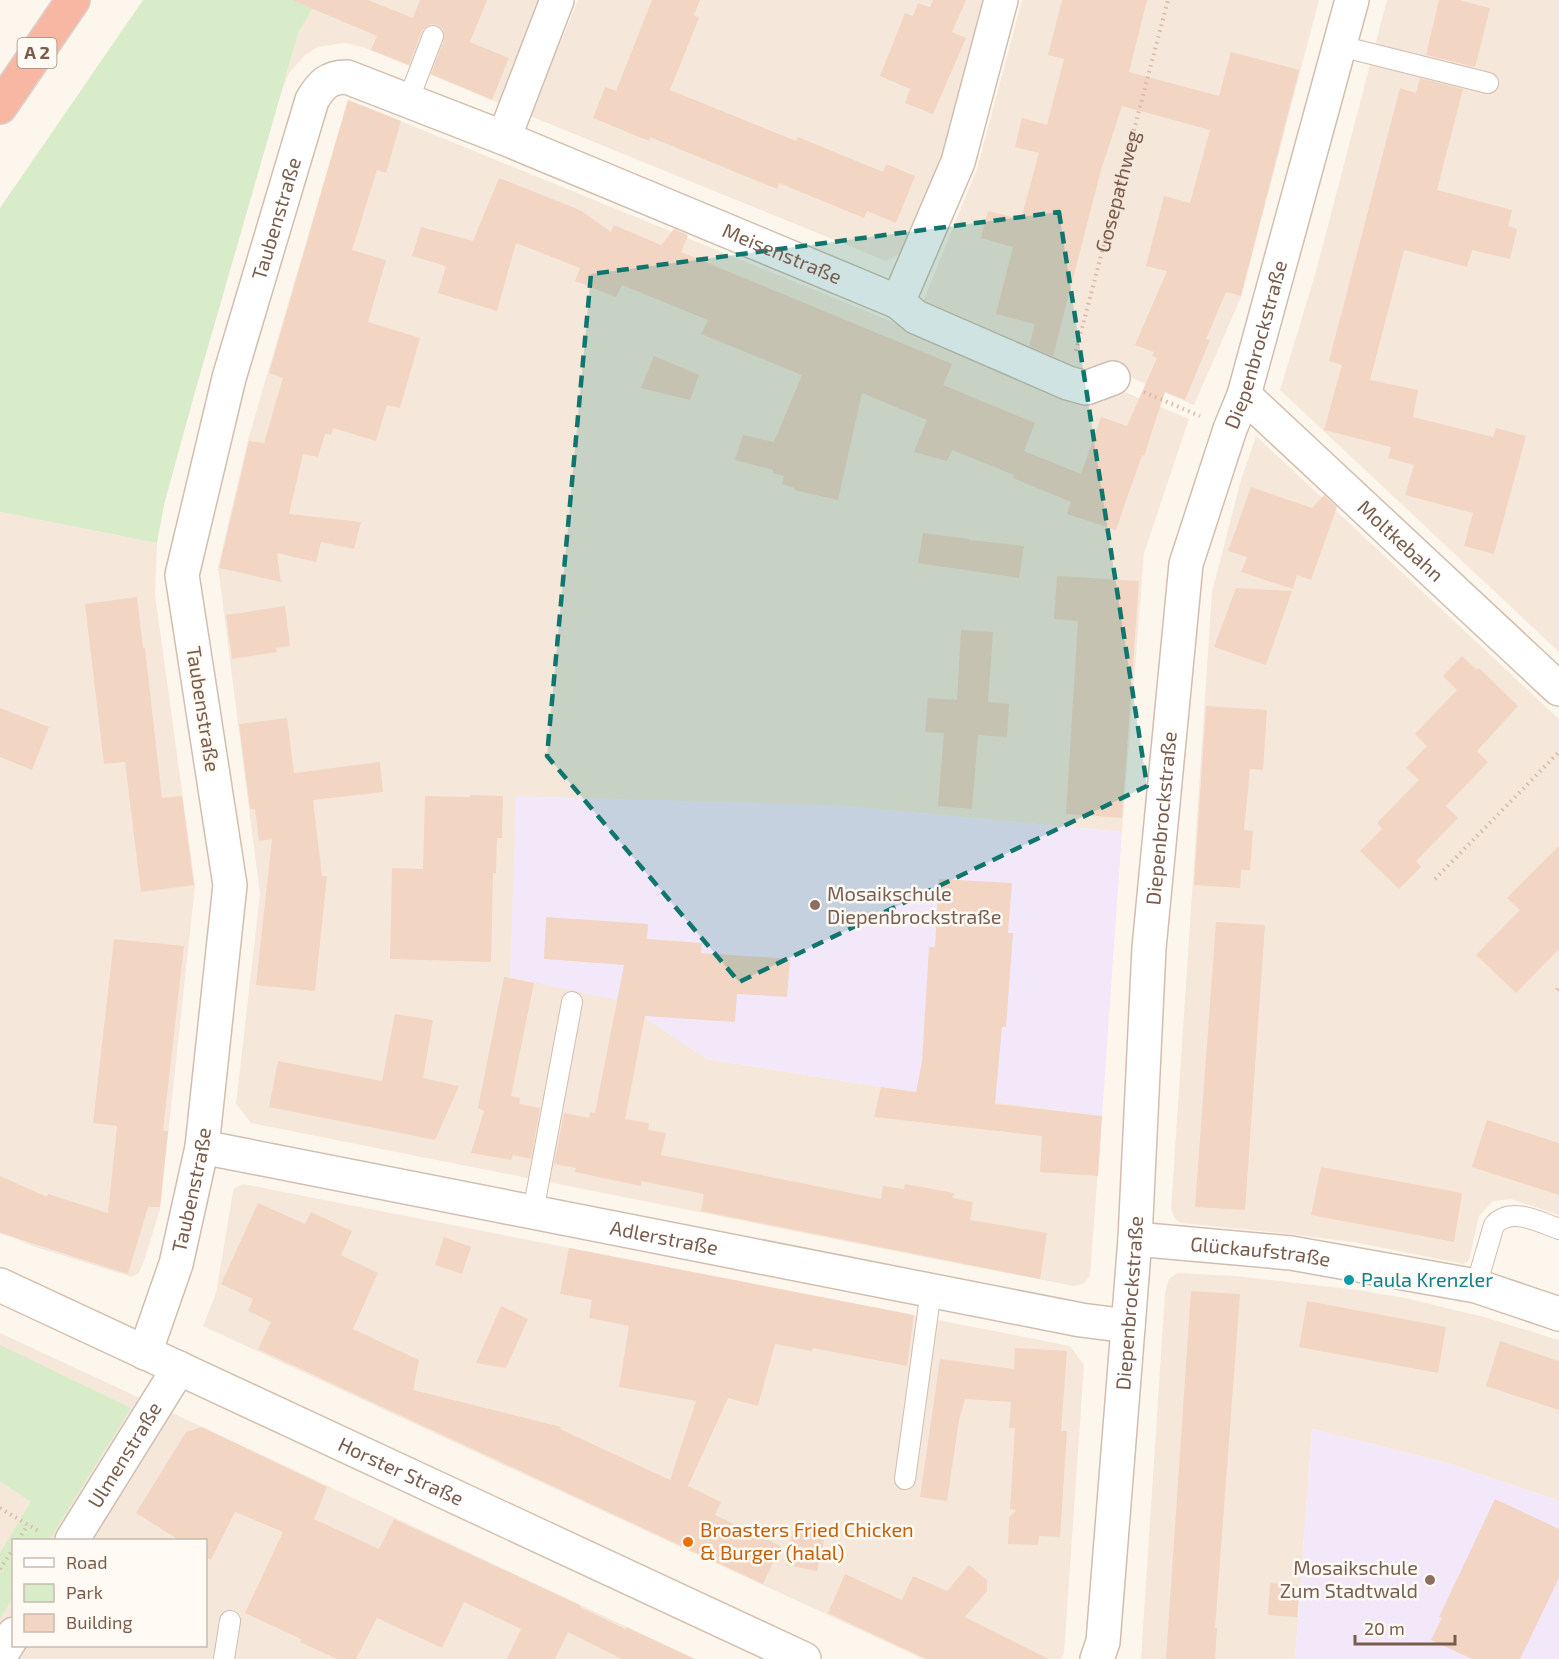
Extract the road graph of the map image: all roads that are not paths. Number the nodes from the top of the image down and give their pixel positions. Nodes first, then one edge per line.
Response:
1 (73, 0) edge
2 (557, 0) edge
3 (1001, 0) edge
4 (1352, 0) edge
5 (433, 36) dead end
6 (1340, 46) junction
7 (330, 80) joint
8 (1488, 83) dead end
9 (408, 101) junction
10 (0, 107) edge
11 (504, 138) junction
12 (898, 302) junction
13 (1113, 378) road end
14 (1244, 395) junction
15 (1559, 689) edge
16 (572, 1002) dead end
17 (202, 1147) junction
18 (533, 1212) junction
19 (1559, 1229) edge
20 (1135, 1239) junction
21 (0, 1285) edge
22 (1476, 1287) junction
23 (931, 1290) junction
24 (1559, 1314) edge
25 (1128, 1326) junction
26 (145, 1353) junction
27 (179, 1368) junction
28 (905, 1479) dead end
29 (58, 1538) edge
30 (230, 1621) dead end
31 (12, 1637) edge
32 (0, 1656) edge
33 (224, 1659) edge
34 (804, 1659) edge
35 (1097, 1659) edge

1 - 10 highway, A 2
2 - 11 street
3 - 12 street
4 - 6 street, Diepenbrockstraße
5 - 9 lane
6 - 8 lane
6 - 14 street, Diepenbrockstraße
7 - 9 street, Meisenstraße
7 - 17 street, Taubenstraße
9 - 11 street, Meisenstraße
11 - 12 street, Meisenstraße
12 - 13 street, Meisenstraße
14 - 15 street, Moltkebahn
14 - 20 street, Diepenbrockstraße
16 - 18 lane
17 - 18 street, Adlerstraße
17 - 26 street, Taubenstraße
18 - 23 street, Adlerstraße
19 - 22 lane
20 - 22 street, Glückaufstraße
20 - 25 street, Diepenbrockstraße
21 - 26 street, Horster Straße
22 - 24 street, Glückaufstraße
23 - 25 street, Adlerstraße
23 - 28 lane
25 - 35 street, Diepenbrockstraße
26 - 27 street, Horster Straße
27 - 29 street, Ulmenstraße
27 - 34 street, Horster Straße
30 - 33 lane
31 - 32 street

